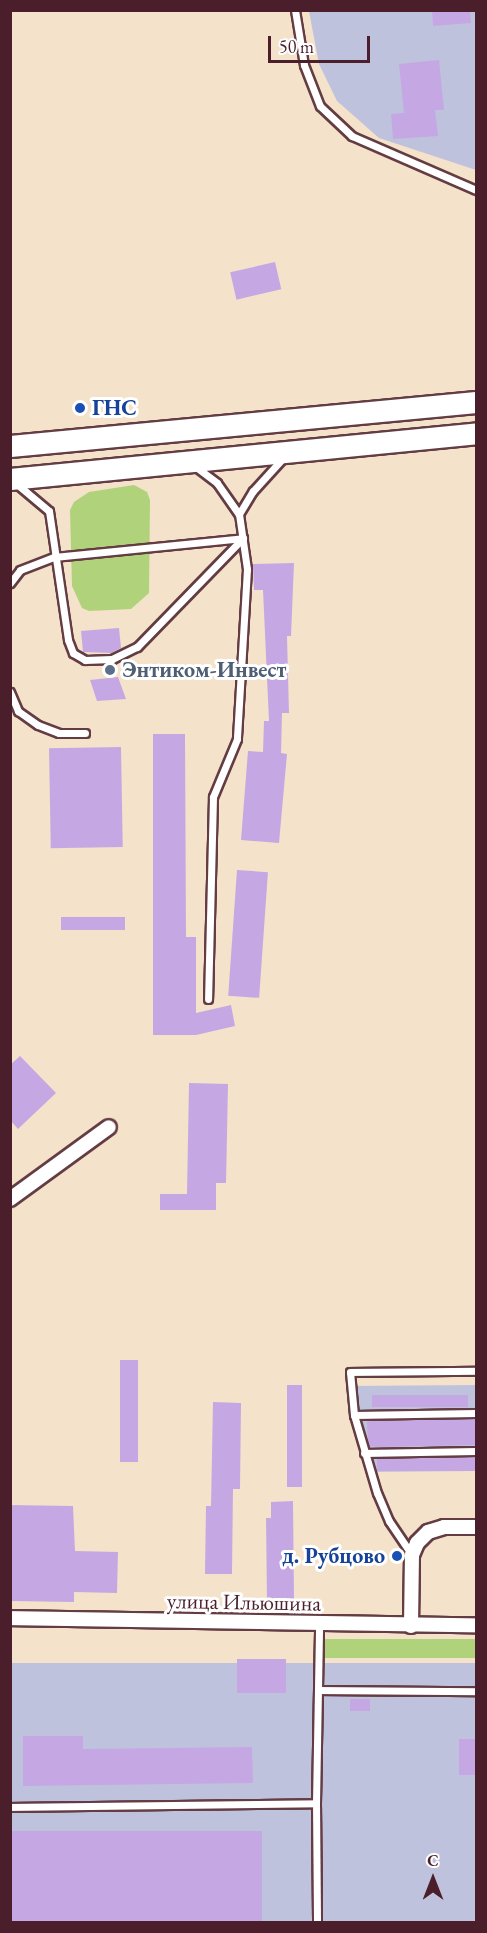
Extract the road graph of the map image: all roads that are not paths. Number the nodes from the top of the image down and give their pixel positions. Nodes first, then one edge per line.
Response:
1 (295, 10) edge
2 (477, 190) edge
3 (477, 402) edge
4 (477, 433) edge
5 (10, 446) edge
6 (290, 452) junction
7 (184, 462) junction
8 (10, 480) edge
9 (239, 514) junction
10 (243, 538) junction
11 (54, 557) junction
12 (10, 570) edge
13 (20, 570) junction
14 (10, 583) edge
15 (10, 692) edge
16 (85, 733) dead end
17 (208, 999) dead end
18 (109, 1127) dead end
19 (10, 1199) edge
20 (477, 1371) edge
21 (477, 1413) edge
22 (354, 1415) junction
23 (477, 1451) edge
24 (364, 1453) junction
25 (477, 1527) edge
26 (412, 1555) junction
27 (10, 1618) edge
28 (319, 1624) junction
29 (477, 1625) edge
30 (411, 1626) junction
31 (318, 1690) junction
32 (477, 1691) edge
33 (316, 1803) junction
34 (10, 1807) edge
35 (317, 1923) edge

1 - 2 lane
3 - 5 main road
4 - 6 main road
6 - 7 main road
6 - 9 lane
7 - 8 main road
7 - 9 lane
8 - 11 lane
9 - 10 lane
10 - 11 lane
10 - 11 lane
10 - 17 lane
11 - 13 lane
12 - 13 lane
13 - 14 lane
15 - 16 lane
18 - 19 street
20 - 22 lane
21 - 22 lane
22 - 24 lane
23 - 24 lane
24 - 26 lane
25 - 26 street
26 - 30 street
27 - 28 street, улица Ильюшина
28 - 30 street, улица Ильюшина
28 - 31 lane
29 - 30 street, улица Ильюшина
31 - 32 lane
31 - 33 lane
33 - 34 lane
33 - 35 lane

